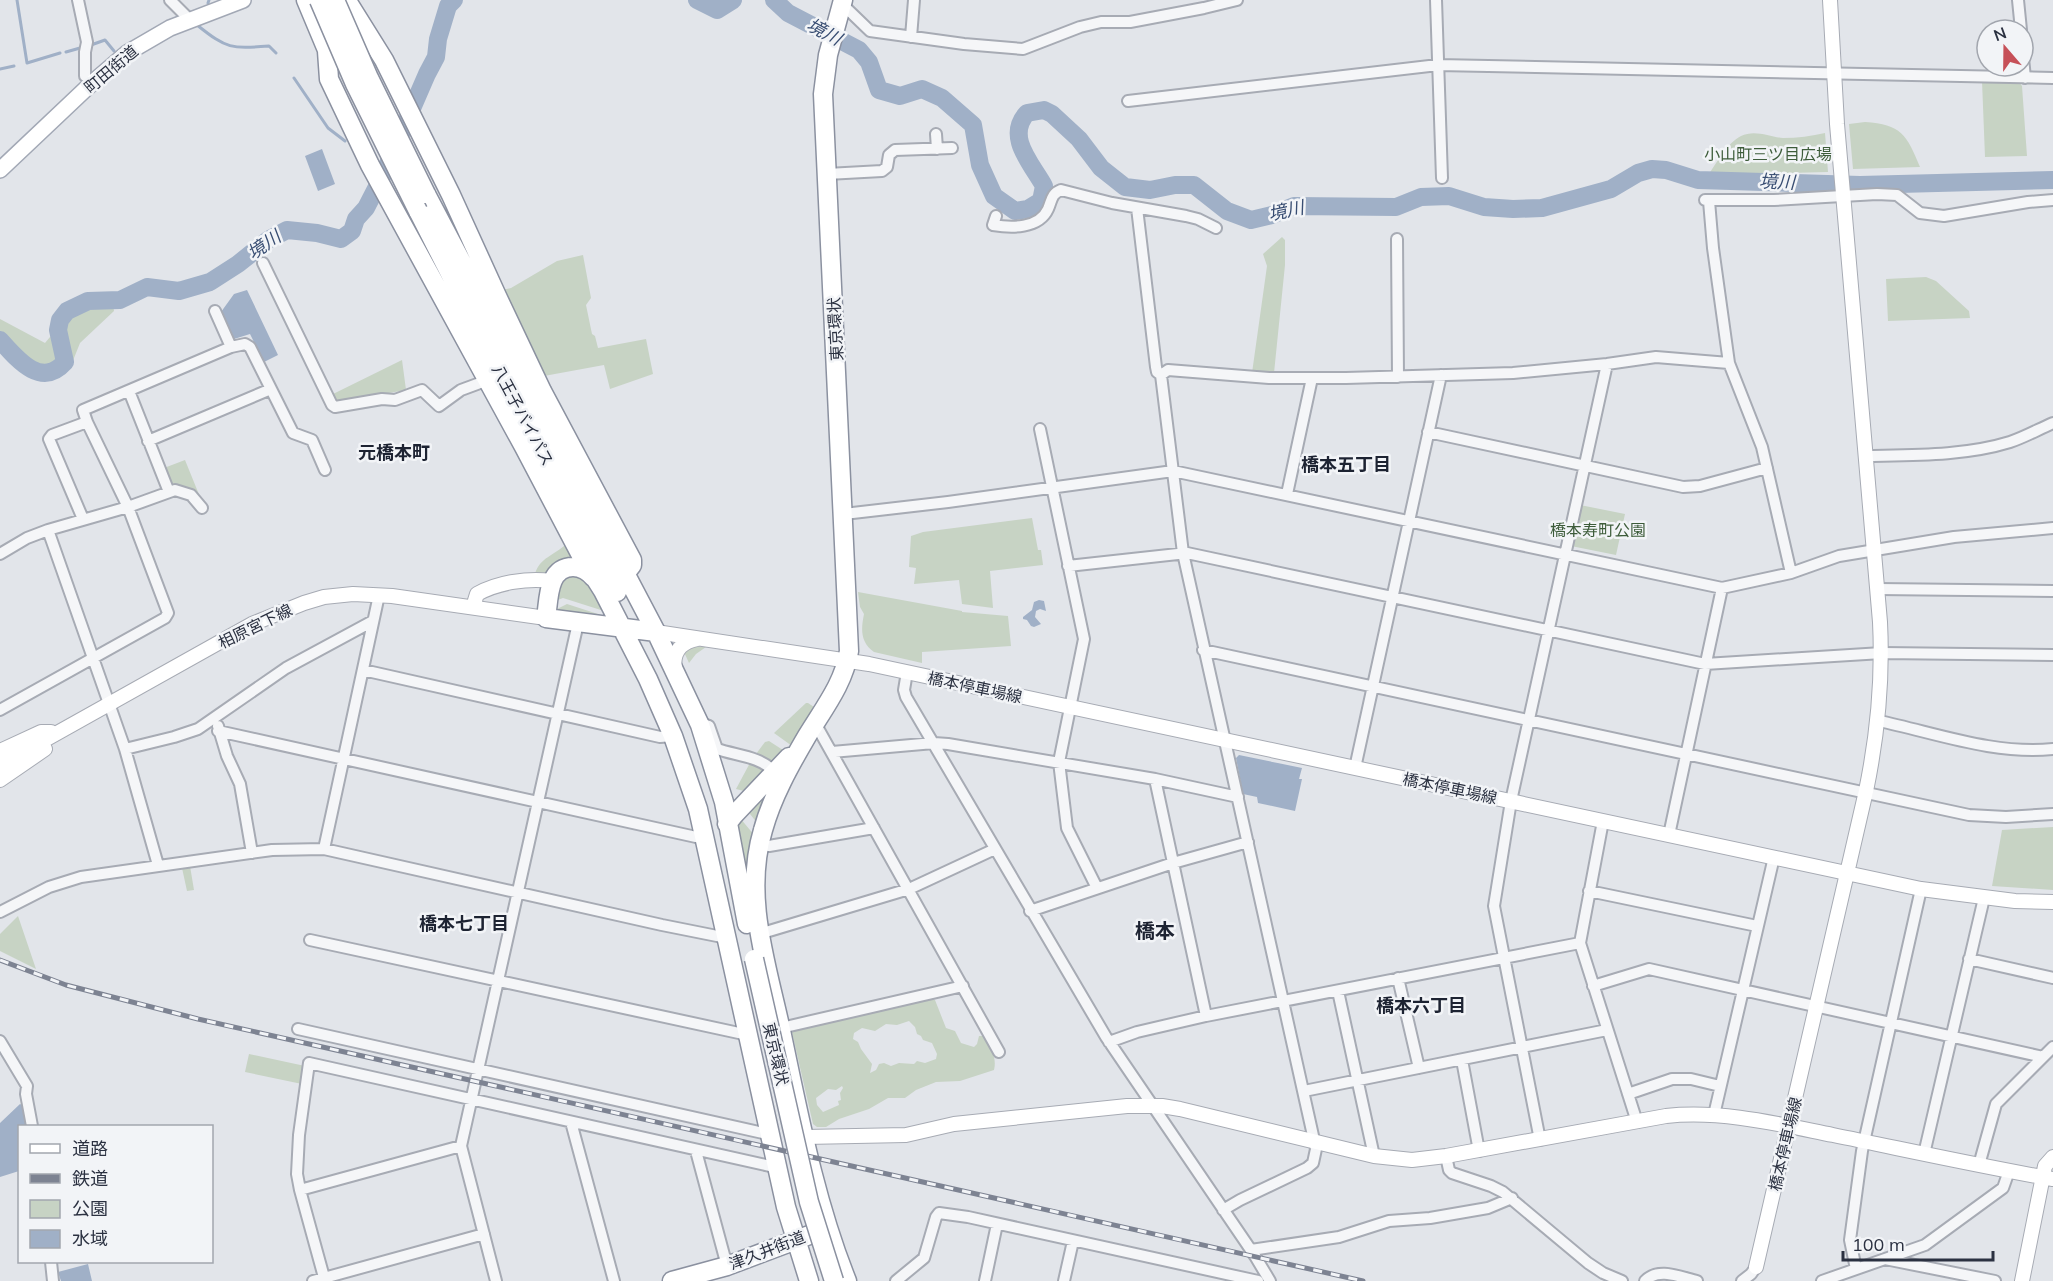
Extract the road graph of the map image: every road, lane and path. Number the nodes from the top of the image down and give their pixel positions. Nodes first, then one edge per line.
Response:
1 (170, 0) edge
2 (243, 0) edge
3 (306, 0) edge
4 (319, 0) edge
5 (914, 0) edge
6 (1238, 0) edge
7 (1436, 0) edge
8 (1830, 0) edge
9 (2018, 0) edge
10 (81, 1) edge
11 (344, 1) edge
12 (840, 9) edge
13 (2020, 18) edge
14 (190, 20) junction
15 (911, 37) junction
16 (1438, 66) junction
17 (1833, 73) junction
18 (85, 76) dead end
19 (1975, 77) edge
20 (2035, 78) edge
21 (2053, 78) edge
22 (397, 98) junction
23 (1128, 101) dead end
24 (936, 134) dead end
25 (425, 144) junction
26 (952, 148) dead end
27 (937, 149) junction
28 (372, 156) junction
29 (1, 169) edge
30 (827, 174) junction
31 (1442, 178) dead end
32 (429, 187) junction
33 (1843, 195) junction
34 (2053, 200) edge
35 (1137, 208) junction
36 (404, 213) junction
37 (996, 216) dead end
38 (1216, 228) dead end
39 (1396, 239) dead end
40 (263, 263) dead end
41 (215, 311) dead end
42 (231, 347) junction
43 (1729, 363) junction
44 (1607, 364) junction
45 (1161, 375) junction
46 (1441, 375) junction
47 (1398, 377) junction
48 (1312, 378) junction
49 (488, 380) junction
50 (271, 388) junction
51 (129, 391) junction
52 (87, 422) junction
53 (2053, 423) edge
54 (1040, 429) dead end
55 (1428, 432) junction
56 (536, 440) junction
57 (148, 441) junction
58 (1866, 456) junction
59 (1583, 465) junction
60 (1767, 468) junction
61 (325, 470) dead end
62 (1173, 471) junction
63 (1053, 487) junction
64 (169, 492) junction
65 (1287, 494) junction
66 (128, 507) junction
67 (201, 508) dead end
68 (844, 514) junction
69 (83, 519) junction
70 (1409, 521) junction
71 (2053, 528) edge
72 (48, 530) junction
73 (1874, 550) junction
74 (1183, 553) junction
75 (0, 554) edge
76 (1565, 555) junction
77 (1068, 566) junction
78 (625, 573) junction
79 (1791, 573) junction
80 (552, 581) junction
81 (597, 582) junction
82 (1722, 588) junction
83 (1878, 589) junction
84 (2053, 591) edge
85 (379, 594) junction
86 (1392, 598) junction
87 (473, 607) junction
88 (546, 618) junction
89 (373, 621) junction
90 (578, 623) junction
91 (630, 630) junction
92 (656, 632) junction
93 (1548, 632) junction
94 (699, 638) junction
95 (1203, 650) junction
96 (1882, 653) junction
97 (2053, 655) edge
98 (93, 657) junction
99 (848, 660) junction
100 (1705, 664) junction
101 (363, 670) junction
102 (675, 672) junction
103 (907, 672) junction
104 (1373, 687) junction
105 (110, 704) junction
106 (1070, 707) junction
107 (0, 710) edge
108 (558, 713) junction
109 (216, 717) junction
110 (1529, 719) junction
111 (1879, 721) junction
112 (74, 724) junction
113 (700, 725) junction
114 (811, 730) junction
115 (218, 731) junction
116 (60, 732) junction
117 (673, 736) junction
118 (1226, 740) junction
119 (934, 743) junction
120 (125, 748) junction
121 (2053, 749) edge
122 (0, 751) edge
123 (832, 752) junction
124 (1686, 753) junction
125 (344, 758) junction
126 (1059, 762) junction
127 (0, 765) edge
128 (1355, 768) junction
129 (775, 772) junction
130 (1155, 779) junction
131 (0, 780) edge
132 (1866, 791) junction
133 (1238, 797) junction
134 (1511, 801) junction
135 (538, 802) junction
136 (2053, 814) edge
137 (1603, 821) junction
138 (874, 828) junction
139 (715, 832) junction
140 (1669, 835) junction
141 (1248, 842) junction
142 (759, 845) junction
143 (324, 849) junction
144 (995, 849) junction
145 (252, 853) junction
146 (1774, 857) junction
147 (1173, 863) junction
148 (159, 865) junction
149 (1848, 874) junction
150 (1097, 888) junction
151 (909, 889) junction
152 (1921, 889) junction
153 (1589, 891) junction
154 (518, 893) junction
155 (1984, 898) junction
156 (2053, 902) edge
157 (1030, 910) junction
158 (0, 912) edge
159 (1757, 926) junction
160 (759, 934) junction
161 (727, 938) junction
162 (310, 940) dead end
163 (1580, 943) junction
164 (1504, 957) junction
165 (1970, 959) junction
166 (748, 960) junction
167 (1398, 978) junction
168 (2053, 978) edge
169 (498, 981) junction
170 (963, 986) junction
171 (1593, 986) junction
172 (1743, 989) junction
173 (1338, 991) junction
174 (1284, 1001) junction
175 (1817, 1005) junction
176 (1206, 1016) junction
177 (1891, 1022) junction
178 (781, 1028) junction
179 (298, 1029) dead end
180 (1606, 1030) junction
181 (748, 1035) junction
182 (1951, 1036) junction
183 (0, 1041) edge
184 (1109, 1042) junction
185 (1521, 1047) junction
186 (2053, 1047) edge
187 (999, 1052) dead end
188 (2043, 1057) junction
189 (1462, 1060) junction
190 (1419, 1068) junction
191 (478, 1069) junction
192 (1358, 1081) junction
193 (1720, 1086) junction
194 (793, 1089) junction
195 (1304, 1091) junction
196 (1628, 1094) junction
197 (762, 1097) junction
198 (471, 1100) junction
199 (1151, 1105) junction
200 (1714, 1115) junction
201 (571, 1122) junction
202 (1637, 1122) junction
203 (32, 1125) edge
204 (1789, 1126) junction
205 (770, 1133) junction
206 (805, 1137) junction
207 (1540, 1140) junction
208 (1864, 1141) junction
209 (1316, 1142) junction
210 (461, 1146) junction
211 (696, 1151) junction
212 (1479, 1151) junction
213 (1924, 1154) junction
214 (1374, 1156) junction
215 (1446, 1156) junction
216 (2053, 1157) edge
217 (1979, 1165) junction
218 (777, 1166) junction
219 (2009, 1171) junction
220 (2048, 1178) edge
221 (300, 1190) junction
222 (1512, 1198) junction
223 (1223, 1210) junction
224 (997, 1224) junction
225 (828, 1228) junction
226 (484, 1234) junction
227 (795, 1239) junction
228 (1074, 1241) junction
229 (1251, 1250) junction
230 (1885, 1259) junction
231 (51, 1263) edge
232 (727, 1266) junction
233 (1856, 1269) junction
234 (1756, 1274) edge
235 (1672, 1278) edge
236 (325, 1280) edge
237 (53, 1281) edge
238 (313, 1281) edge
239 (496, 1281) edge
240 (614, 1281) edge
241 (672, 1281) edge
242 (809, 1281) edge
243 (821, 1281) edge
244 (834, 1281) edge
245 (846, 1281) edge
246 (896, 1281) edge
247 (985, 1281) edge
248 (1064, 1281) edge
249 (1258, 1281) edge
250 (1270, 1281) edge
251 (1622, 1281) edge
252 (1645, 1281) edge
253 (1697, 1281) edge
254 (1742, 1281) edge
255 (1822, 1281) edge
256 (1995, 1281) edge
257 (2022, 1281) edge

1 - 14 street
2 - 14 main road, 町田街道
3 - 28 highway
4 - 36 highway, 八王子バイパス, bridge
5 - 15 street
6 - 15 street
7 - 16 street
8 - 17 street
9 - 13 street
10 - 18 street
11 - 22 highway
11 - 32 highway, bridge
12 - 15 street
12 - 30 highway, 東京環状
14 - 29 main road, 町田街道
16 - 17 street
16 - 23 street
16 - 31 street
17 - 19 street
17 - 33 street
20 - 21 street
22 - 25 highway
22 - 32 highway
24 - 27 street
25 - 36 street
25 - 78 highway
26 - 27 street
27 - 30 street
28 - 36 highway
28 - 36 highway
30 - 68 highway, 東京環状
32 - 78 highway, 八王子バイパス
33 - 34 street
33 - 43 street
33 - 58 street
35 - 37 street
35 - 38 street
35 - 45 street
36 - 49 highway
36 - 56 highway, 八王子バイパス
39 - 47 street
40 - 49 street
41 - 42 street
42 - 50 street
42 - 51 street
43 - 44 street
43 - 60 street
44 - 46 street
44 - 59 street
45 - 48 street
45 - 62 street
46 - 47 street
46 - 55 street
47 - 48 street
48 - 65 street
49 - 81 highway
50 - 57 street
50 - 61 street
51 - 52 street
51 - 57 street
52 - 66 street
52 - 69 street
53 - 58 street
54 - 63 street
55 - 59 street
55 - 70 street
56 - 81 highway
56 - 91 highway, 八王子バイパス
57 - 64 street
58 - 73 street
59 - 60 street
59 - 76 street
60 - 79 street
62 - 63 street
62 - 65 street
62 - 74 street
63 - 68 street
63 - 77 street
64 - 66 street
64 - 67 street
65 - 70 street
66 - 69 street
66 - 98 street
68 - 99 highway, 東京環状
69 - 72 street
70 - 76 street
70 - 86 street
71 - 73 street
72 - 75 street
72 - 98 street
73 - 79 street
73 - 83 street
74 - 77 street
74 - 86 street
74 - 95 street
76 - 82 street
76 - 93 street
77 - 106 street
78 - 92 highway, 八王子バイパス
79 - 82 street
80 - 81 highway
80 - 87 street
80 - 88 highway
81 - 91 highway
82 - 100 street
83 - 84 street
83 - 96 street
85 - 87 street, 相原宮下線
85 - 89 street
85 - 105 street, 相原宮下線
86 - 93 street
86 - 104 street
87 - 88 street, 相原宮下線
88 - 90 highway
89 - 101 street
89 - 109 street
90 - 91 highway
90 - 108 street
91 - 92 highway
91 - 117 highway
91 - 139 highway, 八王子バイパス
92 - 94 street, 橋本停車場線
92 - 102 highway, 八王子バイパス
93 - 100 street
93 - 110 street
94 - 99 street, 橋本停車場線
94 - 102 street
95 - 104 street
95 - 118 street
96 - 97 street
96 - 100 street
96 - 111 street
98 - 105 street
98 - 107 street
99 - 103 street, 橋本停車場線
99 - 114 highway, 東京環状
100 - 124 street
101 - 108 street
101 - 125 street
102 - 113 highway, 八王子バイパス
103 - 106 street, 橋本停車場線
103 - 119 street
104 - 110 street
104 - 128 street
105 - 112 street, 相原宮下線
105 - 120 street
106 - 118 street, 橋本停車場線
106 - 126 street
108 - 117 street
108 - 135 street
109 - 115 street
109 - 120 street
110 - 124 street
110 - 134 street
111 - 121 street
111 - 132 street
112 - 116 street, 相原宮下線
112 - 131 street
113 - 129 street
113 - 139 highway, 八王子バイパス
114 - 123 street
114 - 129 highway
114 - 142 highway
115 - 125 street
115 - 145 street
116 - 122 street
116 - 127 street, 相原宮下線
117 - 139 highway
118 - 128 street, 橋本停車場線
118 - 133 street
119 - 123 street
119 - 126 street
119 - 144 street
120 - 148 street
123 - 138 street
124 - 132 street
124 - 140 street
125 - 135 street
125 - 143 street
126 - 130 street
126 - 150 street
128 - 134 street, 橋本停車場線
129 - 139 highway
130 - 133 street
130 - 147 street
132 - 136 street
132 - 149 street
133 - 141 street
134 - 137 street, 橋本停車場線
134 - 164 street
135 - 139 street
135 - 154 street
137 - 140 street, 橋本停車場線
137 - 153 street
138 - 142 street
138 - 151 street
139 - 161 highway
139 - 166 highway, 東京環状
140 - 146 street, 橋本停車場線
141 - 147 street
141 - 174 street
142 - 160 highway
143 - 145 street
143 - 154 street
144 - 151 street
144 - 157 street
145 - 148 street
146 - 149 street, 橋本停車場線
146 - 159 street
147 - 150 street
147 - 176 street
148 - 158 street
149 - 152 street
149 - 175 street, 橋本停車場線
150 - 157 street
151 - 160 street
151 - 170 street
152 - 155 street
152 - 177 street
153 - 159 street
153 - 163 street
154 - 161 street
154 - 169 street
155 - 156 street
155 - 165 street
157 - 184 street
159 - 172 street
160 - 178 highway
161 - 181 highway
162 - 169 street
163 - 164 street
163 - 171 street
164 - 167 street
164 - 185 street
165 - 168 street
165 - 182 street
166 - 243 highway, 東京環状
166 - 244 highway, 東京環状, bridge
167 - 173 street
167 - 190 street
169 - 181 street
169 - 191 street
170 - 178 street
170 - 187 street
171 - 172 street
171 - 180 street
172 - 175 street
172 - 193 street
173 - 174 street
173 - 192 street
174 - 176 street
174 - 195 street
175 - 177 street
175 - 204 street, 橋本停車場線
176 - 184 street
177 - 182 street
177 - 208 street
178 - 194 highway
179 - 191 street
180 - 185 street
180 - 196 street
181 - 197 highway
182 - 188 street
182 - 213 street
183 - 203 street
184 - 199 street
185 - 189 street
185 - 207 street
186 - 188 street
188 - 217 street
189 - 190 street
189 - 212 street
190 - 192 street
191 - 198 street
191 - 205 street
192 - 195 street
192 - 214 street
193 - 196 street
193 - 200 street
194 - 197 highway
194 - 206 highway
195 - 209 street
196 - 202 street
197 - 205 highway
198 - 201 street
198 - 210 street
198 - 221 street
199 - 206 street
199 - 209 street
199 - 223 street
200 - 202 street
200 - 204 street
201 - 211 street
201 - 240 street
202 - 207 street
204 - 208 street
204 - 234 street, 橋本停車場線
205 - 218 highway
206 - 225 highway
207 - 212 street
208 - 213 street
208 - 233 street
209 - 214 street
209 - 223 street
210 - 221 street
210 - 226 street
211 - 218 street
211 - 232 street
212 - 215 street
213 - 217 street
214 - 215 street
215 - 222 street
216 - 220 street
217 - 219 street
218 - 227 highway
219 - 220 street
219 - 230 street
220 - 257 street
221 - 236 street
222 - 229 street
222 - 251 street
223 - 229 street
224 - 228 street
224 - 246 street
224 - 247 street
225 - 227 highway, 津久井街道
225 - 245 highway
226 - 236 street
226 - 239 street
227 - 232 highway, 津久井街道
227 - 242 highway
228 - 248 street
228 - 249 street
229 - 250 street
230 - 233 street
230 - 256 street
231 - 237 street
232 - 241 highway, 津久井街道
233 - 255 street
234 - 254 street
235 - 252 street
235 - 253 street
236 - 238 street

